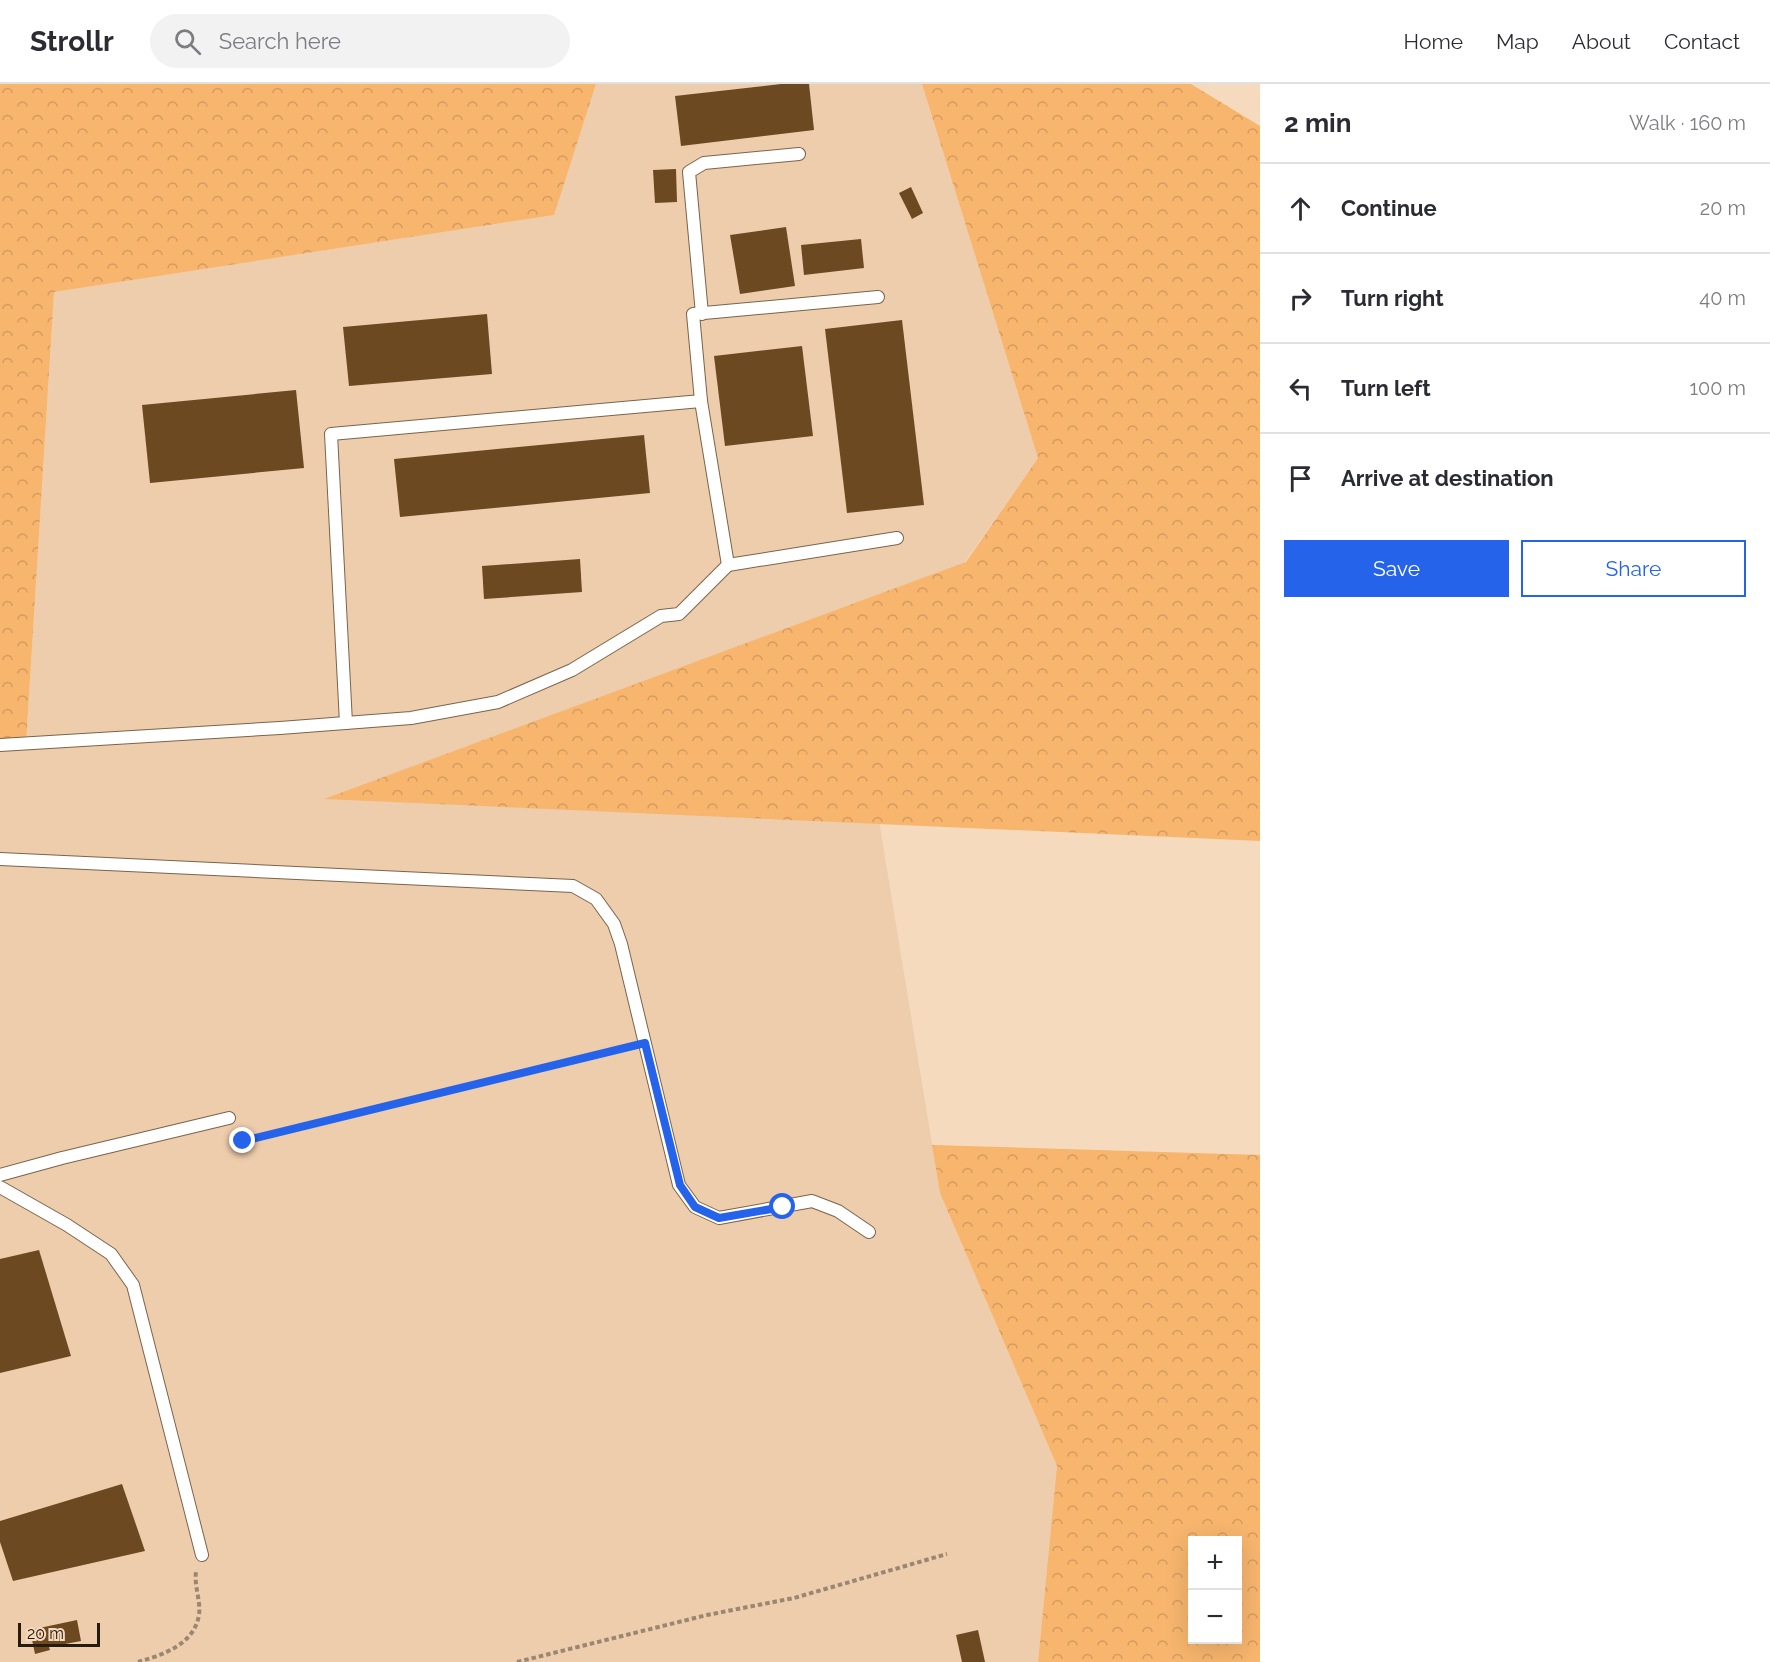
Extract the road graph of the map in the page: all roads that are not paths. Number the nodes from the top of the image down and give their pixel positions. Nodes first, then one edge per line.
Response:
1 (800, 154) dead end
2 (878, 297) dead end
3 (702, 314) junction
4 (701, 401) junction
5 (897, 538) dead end
6 (729, 565) junction
7 (346, 723) junction
8 (0, 745) edge
9 (0, 859) edge
10 (229, 1118) dead end
11 (0, 1175) edge
12 (0, 1187) edge
13 (869, 1232) dead end
14 (202, 1555) road end

1 - 3 lane
2 - 3 lane
3 - 4 lane
4 - 6 lane
4 - 7 lane
5 - 6 lane
6 - 7 lane
7 - 8 lane
9 - 13 lane
10 - 11 lane
12 - 14 lane

